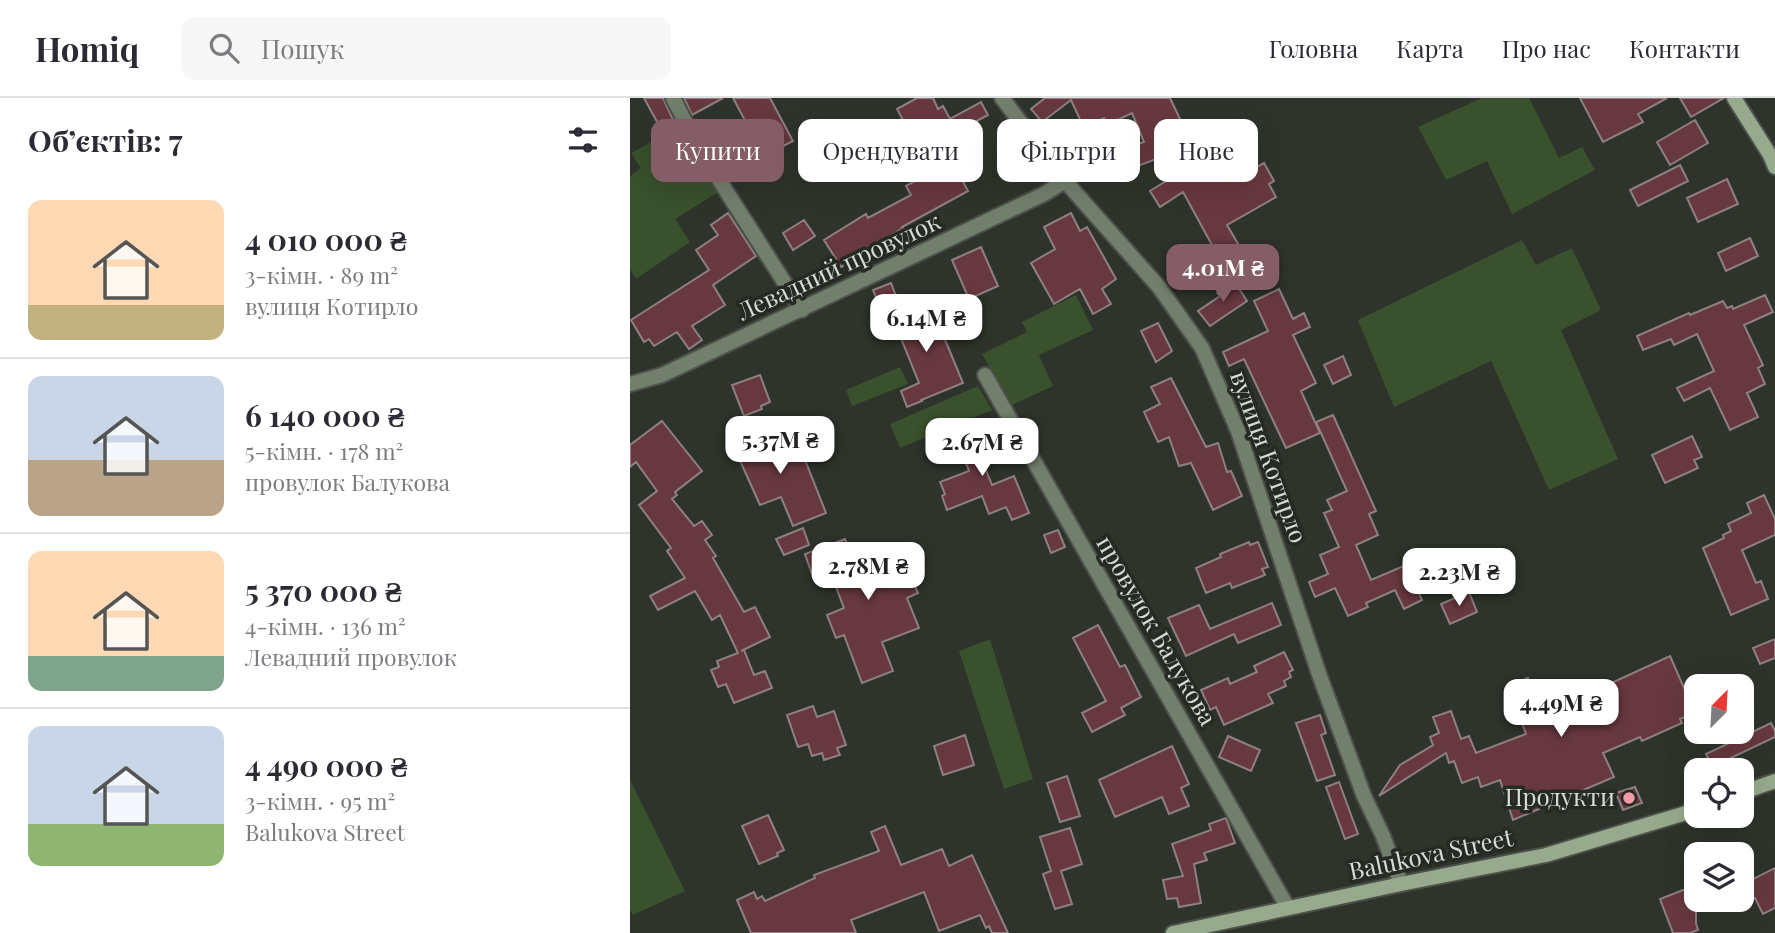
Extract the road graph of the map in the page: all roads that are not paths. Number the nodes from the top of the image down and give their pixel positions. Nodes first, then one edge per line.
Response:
1 (673, 98) edge
2 (1002, 98) edge
3 (1734, 98) edge
4 (1018, 119) edge
5 (1775, 167) edge
6 (1063, 182) edge
7 (1066, 182) edge
8 (802, 310) junction
9 (985, 375) dead end
10 (630, 384) edge
11 (1775, 781) edge
12 (1754, 788) edge
13 (1684, 814) edge
14 (1401, 884) junction
15 (1288, 908) junction
16 (1203, 930) edge
17 (1173, 933) edge

1 - 8 street
2 - 4 street, вулиця Котирло
3 - 5 main road
6 - 8 street, Левадний провулок
7 - 14 street, вулиця Котирло
8 - 10 street, Левадний провулок
9 - 15 street, провулок Балукова
11 - 12 main road
13 - 14 main road, Balukova Street
14 - 15 main road, Balukova Street
15 - 16 main road, Balukova Street
16 - 17 main road, Balukova Street

